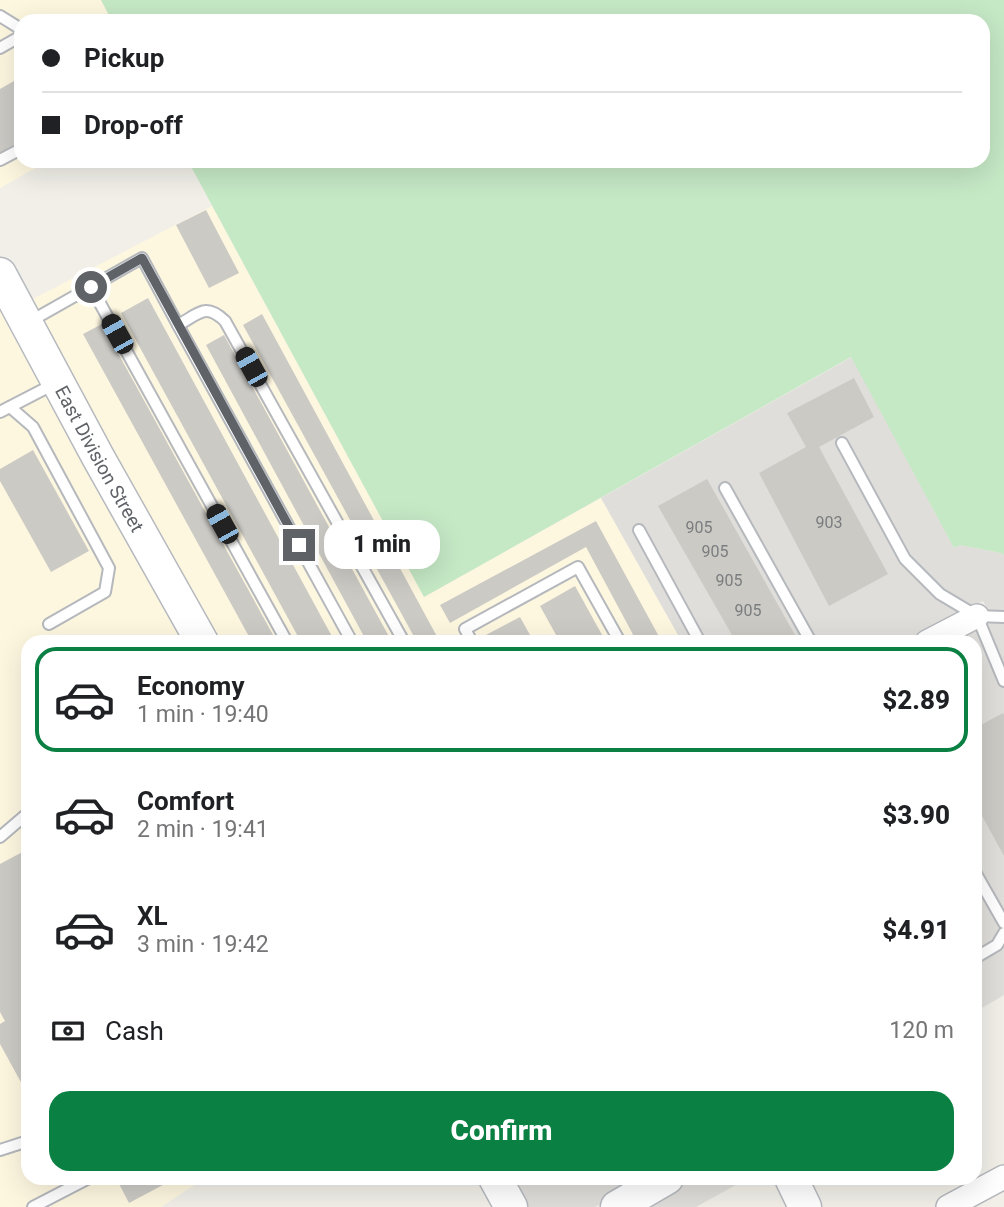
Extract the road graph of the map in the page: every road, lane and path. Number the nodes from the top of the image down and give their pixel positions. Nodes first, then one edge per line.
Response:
1 (0, 274) edge
2 (91, 287) junction
3 (27, 323) junction
4 (178, 325) junction
5 (58, 382) junction
6 (5, 410) edge
7 (842, 443) dead end
8 (725, 488) dead end
9 (639, 530) dead end
10 (977, 616) junction
11 (1004, 617) edge
12 (49, 624) dead end
13 (198, 635) edge
14 (283, 635) edge
15 (348, 635) edge
16 (400, 635) edge
17 (468, 635) edge
18 (616, 635) edge
19 (696, 635) edge
20 (807, 635) edge
21 (940, 635) edge
22 (1004, 681) edge
23 (21, 819) edge
24 (0, 837) edge
25 (982, 884) edge
26 (1004, 923) edge
27 (1004, 933) edge
28 (982, 954) edge
29 (21, 1143) edge
30 (0, 1150) edge
31 (1004, 1177) edge
32 (75, 1185) edge
33 (499, 1185) edge
34 (655, 1185) edge
35 (794, 1185) edge
36 (33, 1207) edge
37 (511, 1207) edge
38 (617, 1207) edge
39 (805, 1207) edge
40 (948, 1207) edge

1 - 3 street, East Division Street
2 - 3 lane
2 - 4 lane
2 - 14 lane
3 - 5 street, East Division Street
4 - 15 lane
4 - 16 lane
5 - 6 lane
5 - 13 street, East Division Street
6 - 12 lane
7 - 10 lane
8 - 20 lane
9 - 19 lane
10 - 11 lane
10 - 21 street
10 - 22 lane
17 - 18 lane
23 - 24 lane
25 - 26 lane
27 - 28 lane
29 - 30 lane
31 - 40 street
32 - 36 lane
33 - 37 street
34 - 38 street
35 - 39 street

